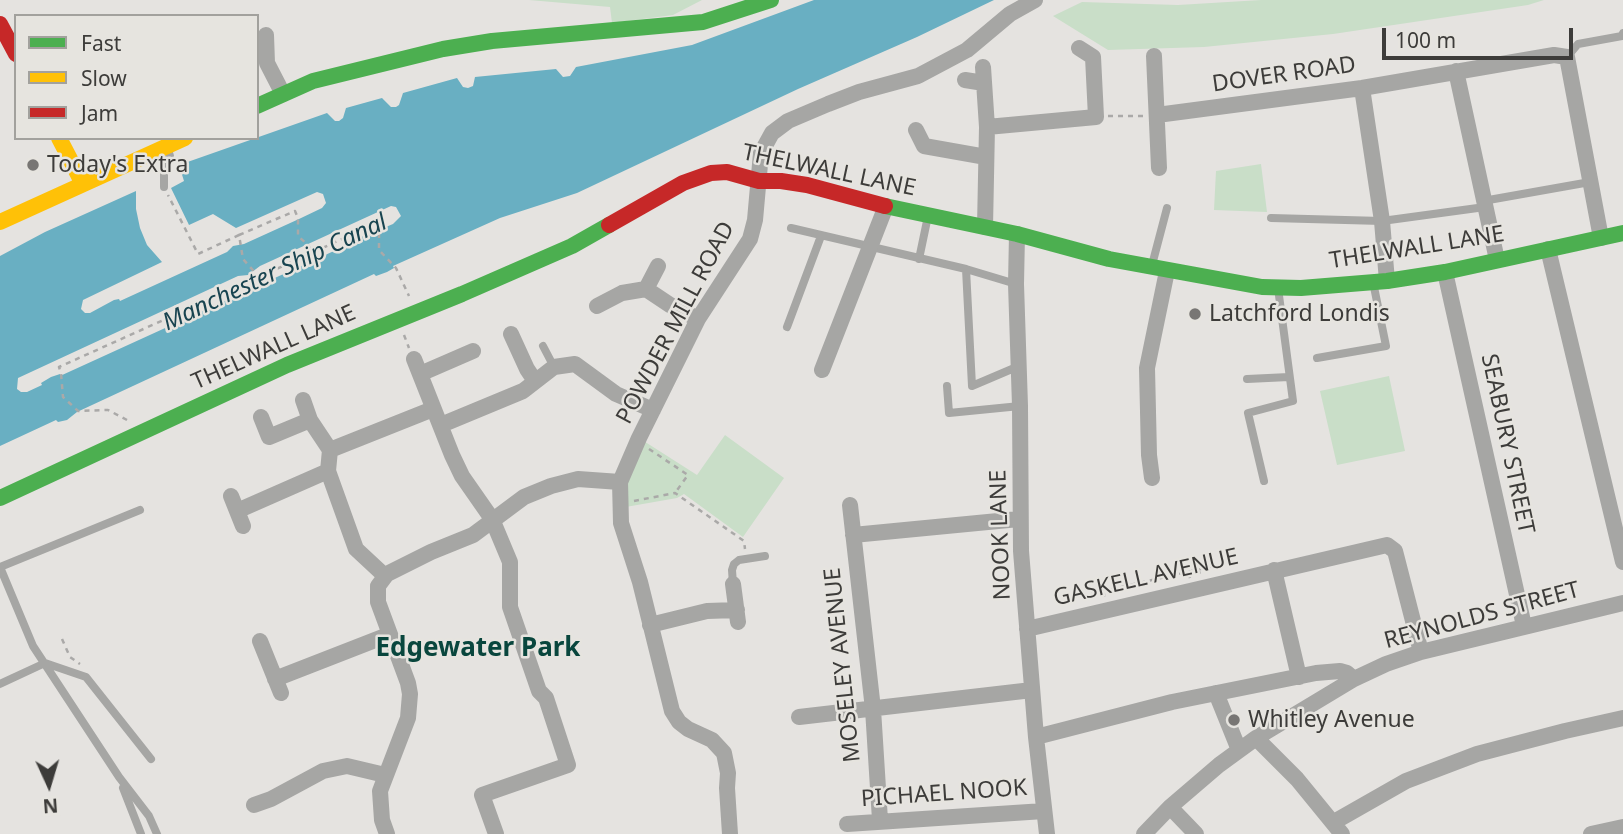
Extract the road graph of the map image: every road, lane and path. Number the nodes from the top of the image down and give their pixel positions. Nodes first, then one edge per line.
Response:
1 (771, 0) edge
2 (1035, 0) edge
3 (0, 24) edge
4 (1623, 33) edge
5 (268, 35) edge
6 (1079, 48) dead end
7 (14, 50) edge
8 (1154, 56) dead end
9 (1567, 57) junction
10 (1456, 71) junction
11 (965, 80) dead end
12 (1362, 88) junction
13 (283, 94) junction
14 (259, 105) edge
15 (1157, 115) junction
16 (1096, 117) junction
17 (986, 127) junction
18 (916, 130) dead end
19 (60, 140) edge
20 (180, 140) edge
21 (167, 146) junction
22 (986, 157) junction
23 (1159, 168) dead end
24 (759, 181) junction
25 (1590, 182) junction
26 (83, 184) junction
27 (164, 187) joint
28 (1484, 204) junction
29 (886, 206) junction
30 (1167, 208) dead end
31 (928, 216) junction
32 (1271, 218) dead end
33 (1382, 221) junction
34 (0, 222) edge
35 (985, 227) junction
36 (791, 228) dead end
37 (1623, 233) edge
38 (1017, 234) junction
39 (239, 235) junction
40 (821, 236) junction
41 (1601, 238) junction
42 (871, 248) junction
43 (1548, 249) junction
44 (312, 252) junction
45 (919, 259) junction
46 (1497, 260) junction
47 (658, 266) dead end
48 (965, 269) junction
49 (1159, 269) junction
50 (1445, 272) junction
51 (258, 275) junction
52 (1380, 282) junction
53 (1016, 284) junction
54 (1278, 288) junction
55 (646, 289) junction
56 (410, 297) dead end
57 (597, 306) dead end
58 (397, 319) junction
59 (698, 319) junction
60 (787, 327) dead end
61 (510, 334) dead end
62 (543, 346) dead end
63 (473, 351) dead end
64 (1317, 358) dead end
65 (417, 366) junction
66 (1019, 366) junction
67 (554, 367) junction
68 (822, 370) dead end
69 (1289, 377) junction
70 (1247, 379) dead end
71 (535, 382) junction
72 (947, 386) dead end
73 (303, 400) dead end
74 (1020, 406) junction
75 (433, 409) junction
76 (653, 410) junction
77 (78, 411) dead end
78 (261, 417) dead end
79 (310, 420) junction
80 (441, 425) junction
81 (638, 442) junction
82 (330, 450) junction
83 (328, 471) junction
84 (1153, 478) dead end
85 (1264, 481) dead end
86 (620, 482) junction
87 (675, 493) junction
88 (0, 498) edge
89 (620, 503) junction
90 (850, 505) dead end
91 (140, 510) dead end
92 (237, 511) dead end
93 (492, 519) junction
94 (1019, 519) junction
95 (853, 536) junction
96 (765, 556) dead end
97 (747, 559) junction
98 (1213, 561) dead end
99 (1623, 562) edge
100 (0, 567) edge
101 (1201, 569) junction
102 (1274, 570) junction
103 (1202, 574) dead end
104 (385, 576) junction
105 (733, 584) joint
106 (1067, 593) dead end
107 (1091, 593) junction
108 (1093, 599) dead end
109 (1623, 603) edge
110 (650, 625) junction
111 (1524, 626) junction
112 (1027, 629) junction
113 (388, 635) junction
114 (62, 639) dead end
115 (260, 640) dead end
116 (1421, 652) junction
117 (45, 663) junction
118 (86, 677) junction
119 (1299, 677) junction
120 (1354, 679) junction
121 (0, 684) edge
122 (1032, 690) junction
123 (1216, 693) junction
124 (873, 709) junction
125 (799, 717) dead end
126 (1623, 718) edge
127 (1036, 737) junction
128 (1256, 738) junction
129 (1239, 750) junction
130 (151, 759) dead end
131 (385, 775) junction
132 (119, 777) junction
133 (254, 805) dead end
134 (1170, 807) junction
135 (1044, 811) junction
136 (880, 820) junction
137 (846, 824) dead end
138 (1338, 828) edge
139 (1620, 830) edge
140 (141, 834) edge
141 (158, 834) edge
142 (387, 834) edge
143 (496, 834) edge
144 (730, 834) edge
145 (1048, 834) edge
146 (1144, 834) edge
147 (1196, 834) edge
148 (1591, 834) edge

1 - 13 street
2 - 24 street, POWDER MILL ROAD
3 - 7 street
4 - 9 lane
5 - 13 street
6 - 16 street
8 - 15 street
9 - 10 street, DOVER ROAD
9 - 25 street
10 - 12 street, DOVER ROAD
10 - 28 street
11 - 17 street
12 - 15 street, DOVER ROAD
12 - 33 street
13 - 14 street
15 - 16 path
15 - 23 street
16 - 17 street
17 - 22 street
18 - 22 street
19 - 26 street
20 - 21 street
21 - 26 street
21 - 27 lane
22 - 35 street
24 - 29 street, THELWALL LANE
24 - 58 street, THELWALL LANE
24 - 59 street, POWDER MILL ROAD
25 - 28 lane
25 - 41 street
26 - 34 street
27 - 39 path
28 - 33 lane
28 - 46 street
29 - 31 street, THELWALL LANE
29 - 42 street
30 - 49 lane
31 - 35 street, THELWALL LANE
31 - 45 lane
32 - 33 lane
33 - 52 street
35 - 38 street, THELWALL LANE
36 - 40 lane
37 - 41 street, THELWALL LANE
38 - 49 street, THELWALL LANE
38 - 53 street, NOOK LANE
39 - 44 path
39 - 51 path
40 - 42 lane
40 - 60 lane
41 - 43 street, THELWALL LANE
42 - 45 lane
42 - 68 street
43 - 46 street, THELWALL LANE
43 - 99 street
44 - 51 path
44 - 56 path
45 - 48 lane
46 - 50 street, THELWALL LANE
47 - 55 street
48 - 53 lane
48 - 66 lane
49 - 54 street, THELWALL LANE
49 - 84 street
50 - 52 street, THELWALL LANE
50 - 111 street, SEABURY STREET
51 - 77 path
52 - 54 street, THELWALL LANE
52 - 64 lane
53 - 66 street, NOOK LANE
54 - 69 lane
55 - 57 street
55 - 59 street
58 - 65 path
58 - 88 street, THELWALL LANE
59 - 76 street, POWDER MILL ROAD
61 - 71 street
62 - 67 lane
63 - 65 street
65 - 75 street
66 - 74 street, NOOK LANE
67 - 71 street
67 - 76 street
69 - 70 lane
69 - 85 lane
71 - 80 street
72 - 74 lane
73 - 79 street
74 - 94 street, NOOK LANE
75 - 80 street
75 - 82 street
76 - 81 street, POWDER MILL ROAD
78 - 79 street
79 - 82 street
80 - 93 street
81 - 86 street, POWDER MILL ROAD
81 - 87 path
82 - 83 street
83 - 92 street
83 - 104 street
86 - 89 street, POWDER MILL ROAD
86 - 93 street
87 - 89 path
87 - 97 path
89 - 110 street, POWDER MILL ROAD
90 - 95 street, MOSELEY AVENUE
91 - 100 lane
93 - 104 street
93 - 143 street
94 - 95 street
94 - 112 street, NOOK LANE
95 - 124 street, MOSELEY AVENUE
96 - 97 lane
97 - 105 lane
98 - 101 path
100 - 117 lane
101 - 103 path
101 - 107 path
102 - 112 street, GASKELL AVENUE
102 - 116 street, GASKELL AVENUE
102 - 119 street, GASKELL AVENUE
104 - 113 street
105 - 110 street
106 - 107 path
107 - 108 path
109 - 111 street, REYNOLDS STREET
110 - 144 street, POWDER MILL ROAD
111 - 116 street, REYNOLDS STREET
112 - 122 street, NOOK LANE
113 - 115 street
113 - 131 street
114 - 118 path
116 - 120 street, REYNOLDS STREET
117 - 118 lane
117 - 121 lane
117 - 132 lane
118 - 130 lane
119 - 120 street
119 - 123 street
120 - 128 street, REYNOLDS STREET
122 - 124 street
122 - 127 street, NOOK LANE
123 - 127 street
123 - 129 street
124 - 125 street
124 - 136 street, MOSELEY AVENUE
126 - 138 street
127 - 135 street, NOOK LANE
128 - 129 street, REYNOLDS STREET
128 - 138 street
129 - 134 street, REYNOLDS STREET
131 - 133 street
131 - 142 street
132 - 140 lane
132 - 141 lane
134 - 146 street, REYNOLDS STREET
134 - 147 street
135 - 136 street, PICHAEL NOOK
135 - 145 street, NOOK LANE
136 - 137 street, PICHAEL NOOK
139 - 148 street

